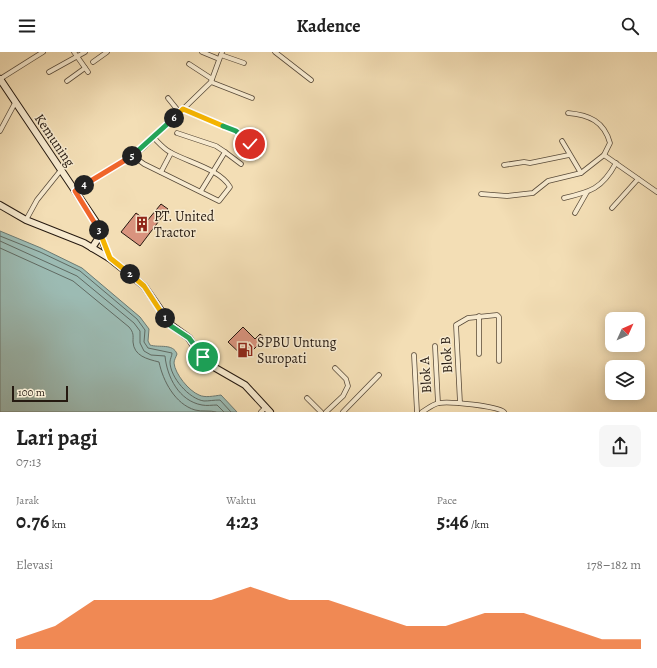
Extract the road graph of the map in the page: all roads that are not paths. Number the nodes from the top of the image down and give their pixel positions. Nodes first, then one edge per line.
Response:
1 (43, 52) edge
2 (74, 52) edge
3 (85, 52) edge
4 (107, 52) edge
5 (202, 52) edge
6 (275, 52) edge
7 (221, 55) edge
8 (78, 56) junction
9 (93, 62) dead end
10 (244, 63) dead end
11 (189, 64) dead end
12 (50, 72) dead end
13 (0, 79) edge
14 (211, 80) junction
15 (311, 80) dead end
16 (67, 81) dead end
17 (168, 98) dead end
18 (252, 98) dead end
19 (15, 103) junction
20 (181, 111) junction
21 (568, 113) dead end
22 (0, 132) edge
23 (177, 132) dead end
24 (154, 138) junction
25 (562, 141) dead end
26 (250, 144) dead end
27 (225, 152) junction
28 (171, 153) junction
29 (569, 155) junction
30 (604, 155) junction
31 (133, 156) junction
32 (616, 163) junction
33 (241, 164) dead end
34 (504, 165) dead end
35 (61, 170) junction
36 (161, 172) junction
37 (212, 172) junction
38 (581, 173) junction
39 (638, 179) junction
40 (75, 191) junction
41 (201, 191) junction
42 (587, 192) junction
43 (657, 192) edge
44 (482, 194) dead end
45 (564, 198) dead end
46 (0, 205) edge
47 (612, 208) dead end
48 (575, 213) dead end
49 (26, 220) junction
50 (102, 234) junction
51 (92, 248) junction
52 (110, 258) junction
53 (479, 316) junction
54 (435, 346) dead end
55 (479, 354) dead end
56 (414, 355) dead end
57 (500, 361) dead end
58 (335, 368) dead end
59 (379, 375) dead end
60 (307, 398) dead end
61 (438, 403) junction
62 (460, 403) junction
63 (268, 409) edge
64 (260, 412) edge
65 (321, 412) edge
66 (326, 412) edge
67 (343, 412) edge
68 (417, 412) edge
69 (422, 412) edge
70 (504, 412) edge

1 - 13 street
2 - 8 street
3 - 8 street
4 - 9 street
5 - 7 street
6 - 15 street
7 - 10 street
7 - 14 street
8 - 12 street
8 - 16 street
11 - 14 street
13 - 19 main road, Kemuning
14 - 18 street
14 - 20 street
17 - 20 street
19 - 22 street
19 - 35 main road, Kemuning
20 - 24 street
20 - 26 street
21 - 30 street
23 - 27 street
24 - 28 street
24 - 31 street
25 - 29 street
27 - 33 street
27 - 37 street
28 - 36 street
28 - 37 street
29 - 34 street
29 - 38 street
30 - 32 street
30 - 38 street
31 - 36 street
31 - 40 street
32 - 39 street
32 - 42 street
35 - 40 main road, Kemuning
35 - 49 street
36 - 41 street
37 - 41 street
37 - 41 street
38 - 44 street
39 - 43 street
39 - 47 street
40 - 50 main road, Kemuning
42 - 45 street
42 - 48 street
46 - 49 main road
49 - 51 main road
50 - 51 main road
50 - 52 main road, Kemuning
51 - 52 main road
52 - 63 main road
53 - 55 street
53 - 57 street, Blok B
53 - 62 street, Blok B
54 - 61 street, Blok A
56 - 68 street
58 - 66 street
59 - 67 street
60 - 65 street
61 - 62 street
61 - 69 street
62 - 70 street
63 - 64 street

